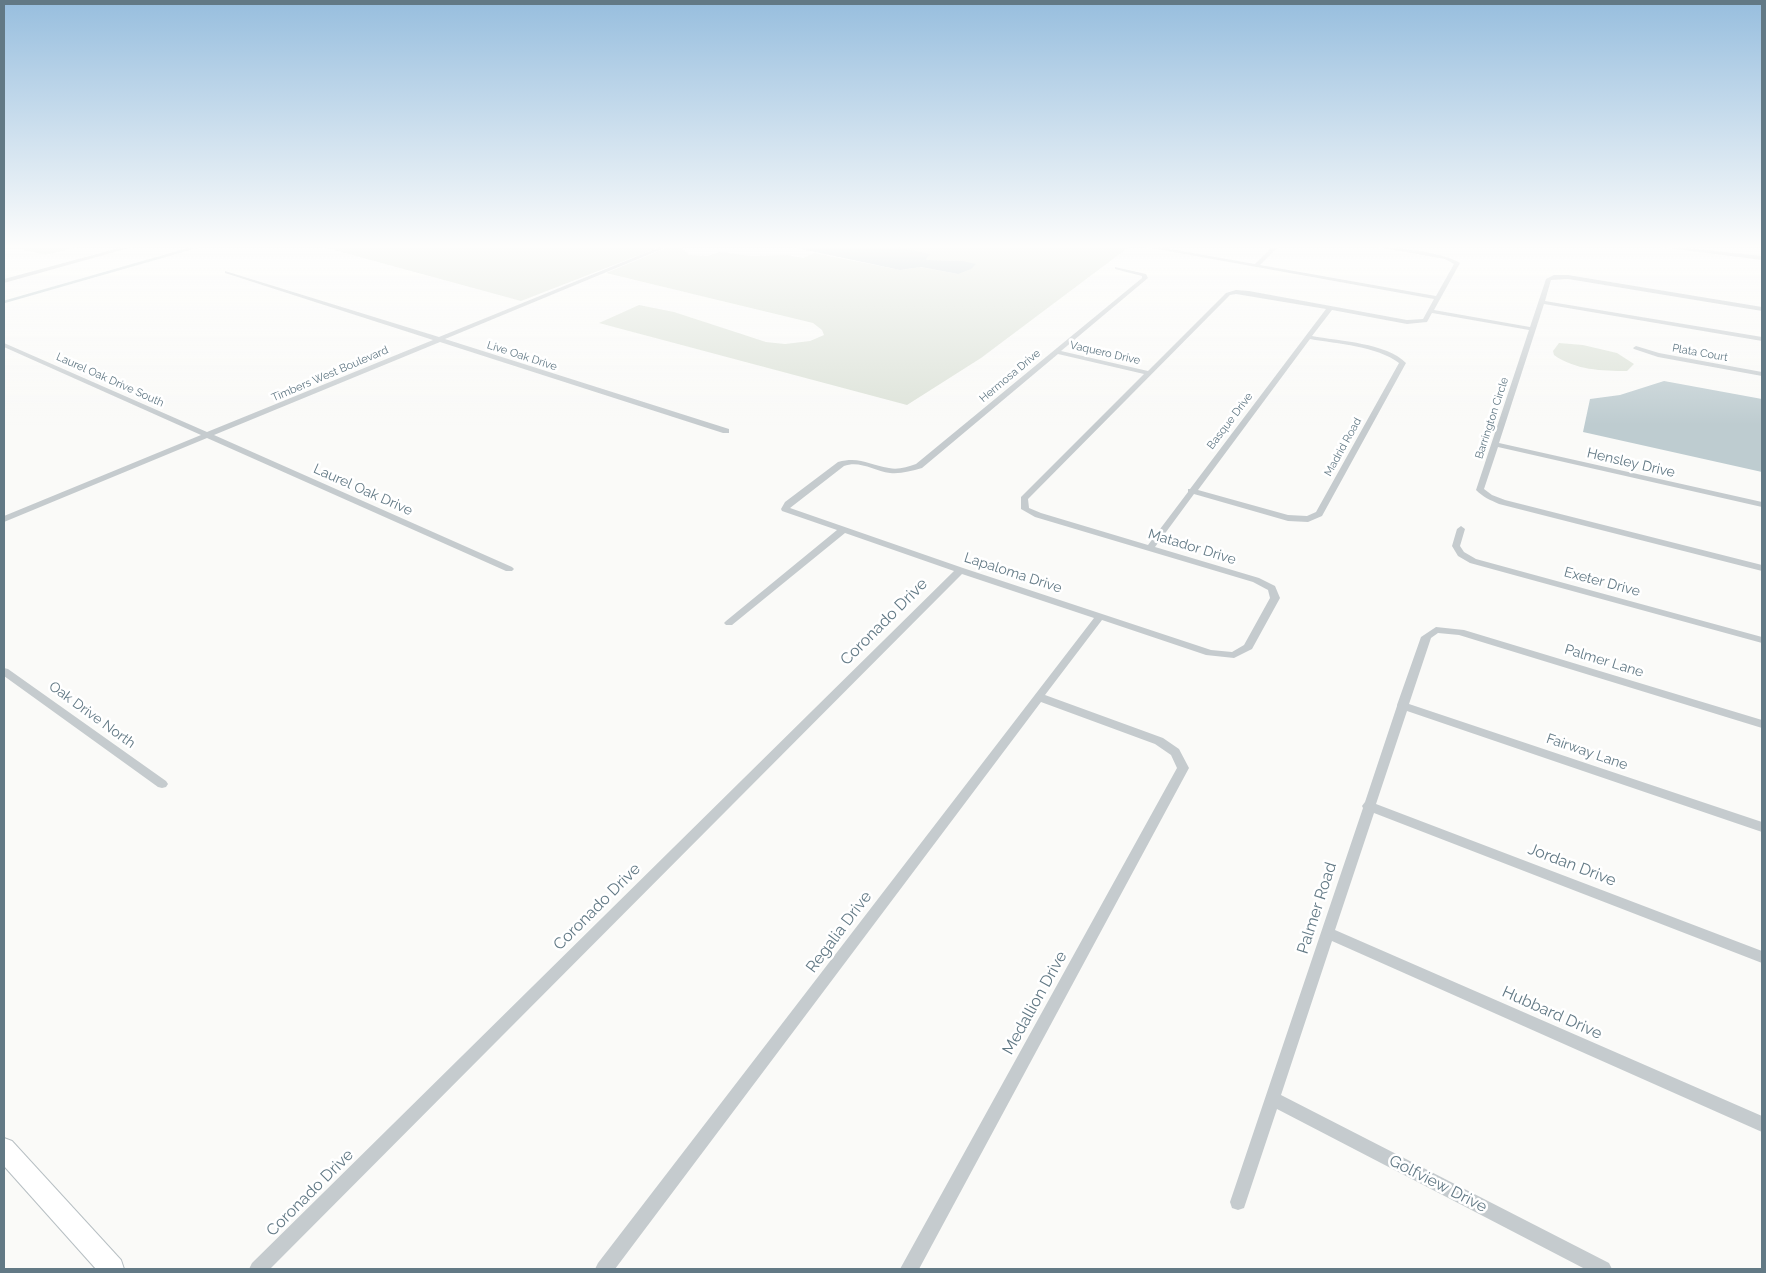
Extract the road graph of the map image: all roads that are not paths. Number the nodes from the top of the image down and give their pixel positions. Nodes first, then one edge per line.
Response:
1 (334, 306) edge
2 (520, 306) edge
3 (1111, 306) edge
4 (1215, 306) edge
5 (1321, 306) edge
6 (1433, 306) edge
7 (1540, 306) edge
8 (1567, 306) edge
9 (1745, 306) edge
10 (1330, 308) junction
11 (1762, 309) edge
12 (1431, 310) junction
13 (1533, 329) junction
14 (1307, 337) junction
15 (1762, 339) edge
16 (439, 340) junction
17 (4, 345) edge
18 (1636, 348) dead end
19 (1057, 352) junction
20 (1148, 373) junction
21 (1762, 374) edge
22 (726, 431) dead end
23 (207, 436) junction
24 (1495, 444) junction
25 (1191, 491) junction
26 (1762, 506) edge
27 (786, 509) joint
28 (4, 519) edge
29 (1461, 529) dead end
30 (843, 530) junction
31 (1150, 548) junction
32 (1762, 568) edge
33 (509, 570) dead end
34 (960, 570) junction
35 (1100, 616) junction
36 (729, 623) dead end
37 (1436, 630) joint
38 (1762, 640) edge
39 (1234, 655) joint
40 (4, 671) edge
41 (1040, 696) junction
42 (1402, 706) junction
43 (1762, 724) edge
44 (162, 784) dead end
45 (1368, 806) junction
46 (1762, 827) edge
47 (1328, 933) junction
48 (1762, 957) edge
49 (1273, 1099) junction
50 (1762, 1124) edge
51 (4, 1149) edge
52 (1238, 1202) dead end
53 (112, 1269) edge
54 (258, 1269) edge
55 (604, 1269) edge
56 (910, 1269) edge
57 (1603, 1269) edge

1 - 16 street, Live Oak Drive
2 - 16 street, Timbers West Boulevard
3 - 19 street, Hermosa Drive
4 - 20 street
5 - 10 street
6 - 12 street
7 - 13 street, Barrington Circle
8 - 15 street
9 - 11 street, Barrington Circle
10 - 12 street
10 - 14 street, Basque Drive
12 - 13 street
13 - 24 street, Barrington Circle
14 - 25 street, Basque Drive
14 - 25 street, Madrid Road
16 - 22 street, Live Oak Drive
16 - 23 street, Timbers West Boulevard
17 - 23 street, Laurel Oak Drive South
18 - 21 street, Plata Court
19 - 20 street, Vaquero Drive
19 - 27 street, Hermosa Drive
20 - 31 street, Matador Drive
23 - 28 street, Timbers West Boulevard
23 - 33 street, Laurel Oak Drive
24 - 26 street, Hensley Drive
24 - 32 street, Barrington Circle
25 - 31 street, Basque Drive
27 - 30 street, Lapaloma Drive
29 - 38 street, Exeter Drive
30 - 34 street, Lapaloma Drive
30 - 36 street
31 - 39 street, Matador Drive
34 - 35 street, Lapaloma Drive
34 - 54 street, Coronado Drive
35 - 39 street, Lapaloma Drive
35 - 41 street, Regalia Drive
37 - 42 street, Palmer Road
37 - 43 street, Palmer Lane
40 - 44 street, Oak Drive North
41 - 55 street, Regalia Drive
41 - 56 street, Medallion Drive
42 - 45 street, Palmer Road
42 - 46 street, Fairway Lane
45 - 47 street, Palmer Road
45 - 48 street, Jordan Drive
47 - 49 street, Palmer Road
47 - 50 street, Hubbard Drive
49 - 52 street, Palmer Road
49 - 57 street, Golfview Drive
51 - 53 main road

